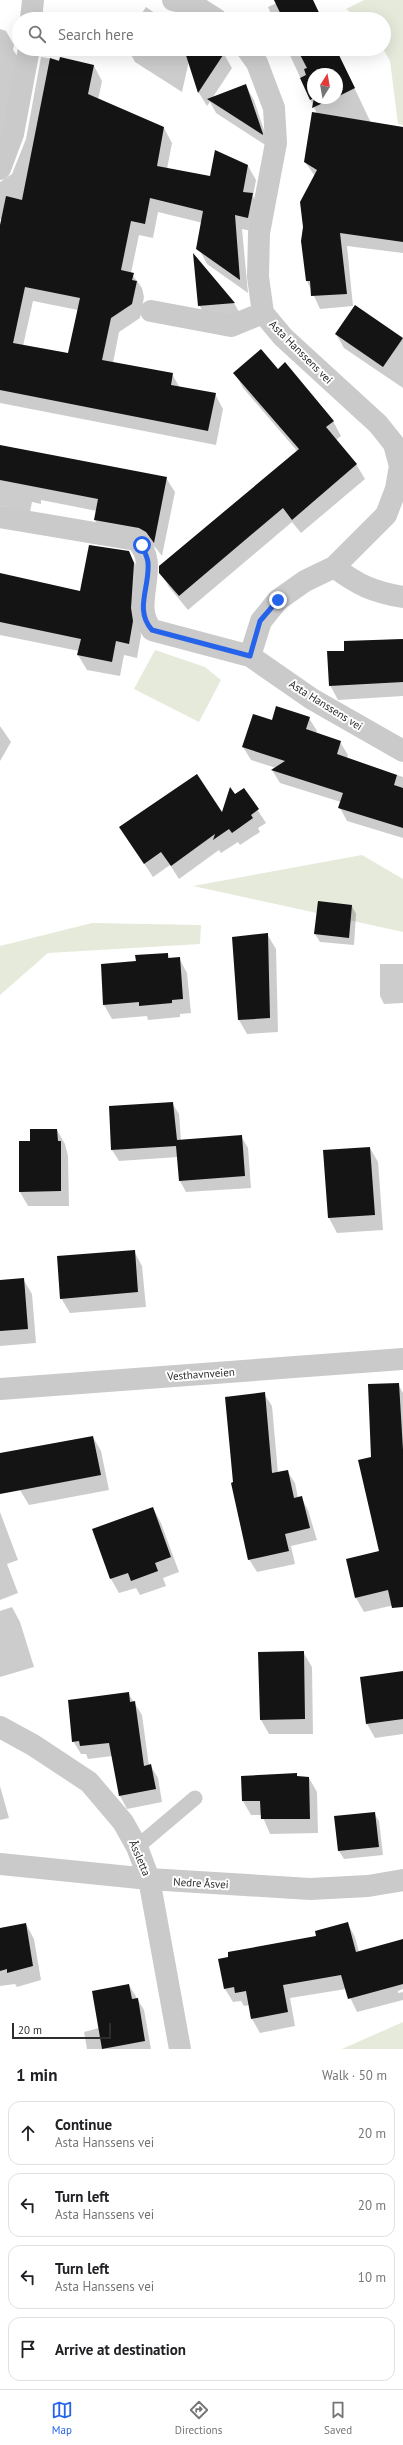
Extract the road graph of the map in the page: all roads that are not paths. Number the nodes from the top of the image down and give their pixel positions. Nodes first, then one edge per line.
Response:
1 (32, 0) edge
2 (174, 0) edge
3 (31, 12) edge
4 (205, 12) edge
5 (28, 56) edge
6 (252, 56) edge
7 (0, 169) edge
8 (151, 311) dead end
9 (263, 313) junction
10 (0, 517) edge
11 (334, 567) junction
12 (403, 597) edge
13 (250, 656) junction
14 (403, 752) edge
15 (403, 1359) edge
16 (0, 1389) edge
17 (0, 1727) edge
18 (195, 1798) dead end
19 (137, 1847) junction
20 (0, 1864) edge
21 (149, 1879) junction
22 (403, 1880) edge
23 (180, 2049) edge

1 - 3 street
2 - 4 street
5 - 7 street
6 - 9 street, Asta Hanssens vei
8 - 9 street
9 - 11 street, Asta Hanssens vei
10 - 13 street, Asta Hanssens vei
11 - 12 street
11 - 13 street, Asta Hanssens vei
13 - 14 street, Asta Hanssens vei
15 - 16 street, Vesthavnveien
17 - 19 street, Åssletta
18 - 19 lane
19 - 21 street, Åssletta
20 - 21 street, Nedre Åsvei
21 - 22 street, Nedre Åsvei
21 - 23 street, Åssletta

